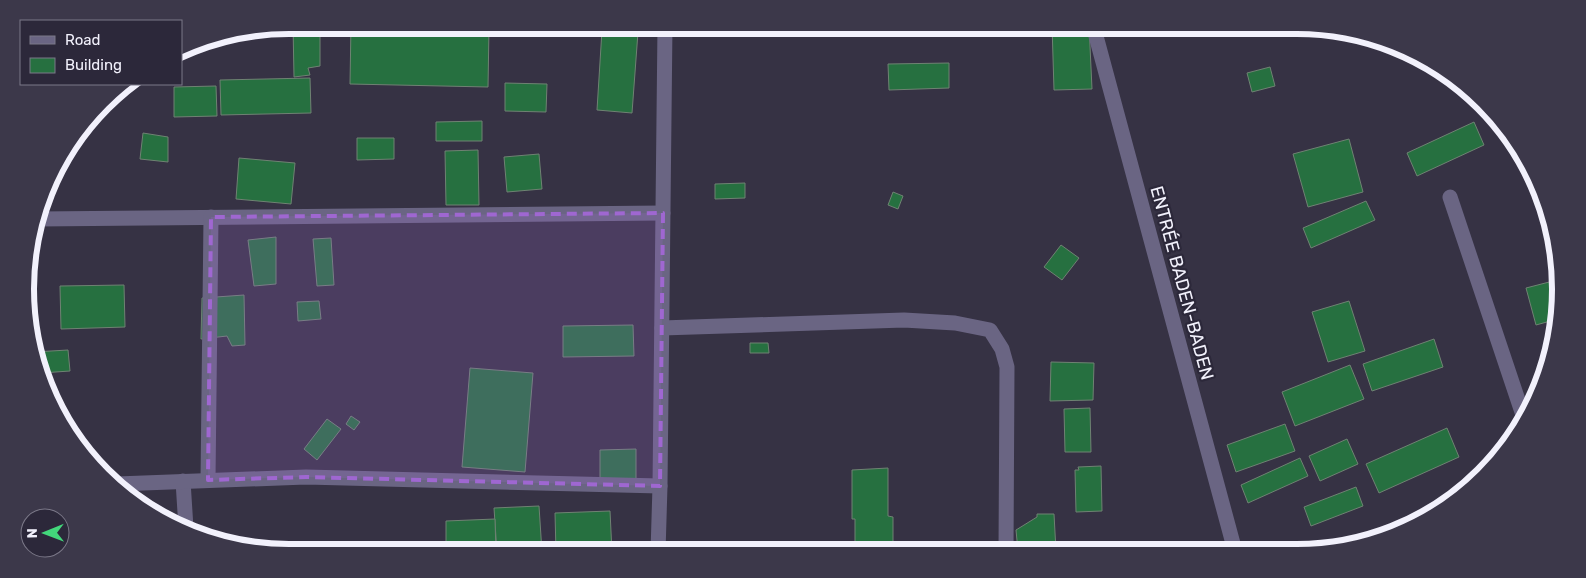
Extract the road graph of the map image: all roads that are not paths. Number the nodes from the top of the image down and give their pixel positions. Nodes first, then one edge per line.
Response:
1 (665, 34) edge
2 (1095, 34) edge
3 (1450, 197) dead end
4 (664, 213) junction
5 (211, 217) junction
6 (43, 219) edge
7 (662, 328) junction
8 (1521, 411) edge
9 (208, 480) junction
10 (183, 481) junction
11 (124, 484) edge
12 (660, 486) junction
13 (186, 523) edge
14 (658, 544) edge
15 (1006, 544) edge
16 (1233, 544) edge

1 - 4 street
2 - 16 street, ENTRÉE BADEN-BADEN
3 - 8 street
4 - 5 street
4 - 7 street
5 - 6 street
5 - 9 street
7 - 12 street
7 - 15 street
9 - 10 street
9 - 12 street
10 - 11 street
10 - 13 street
12 - 14 street

